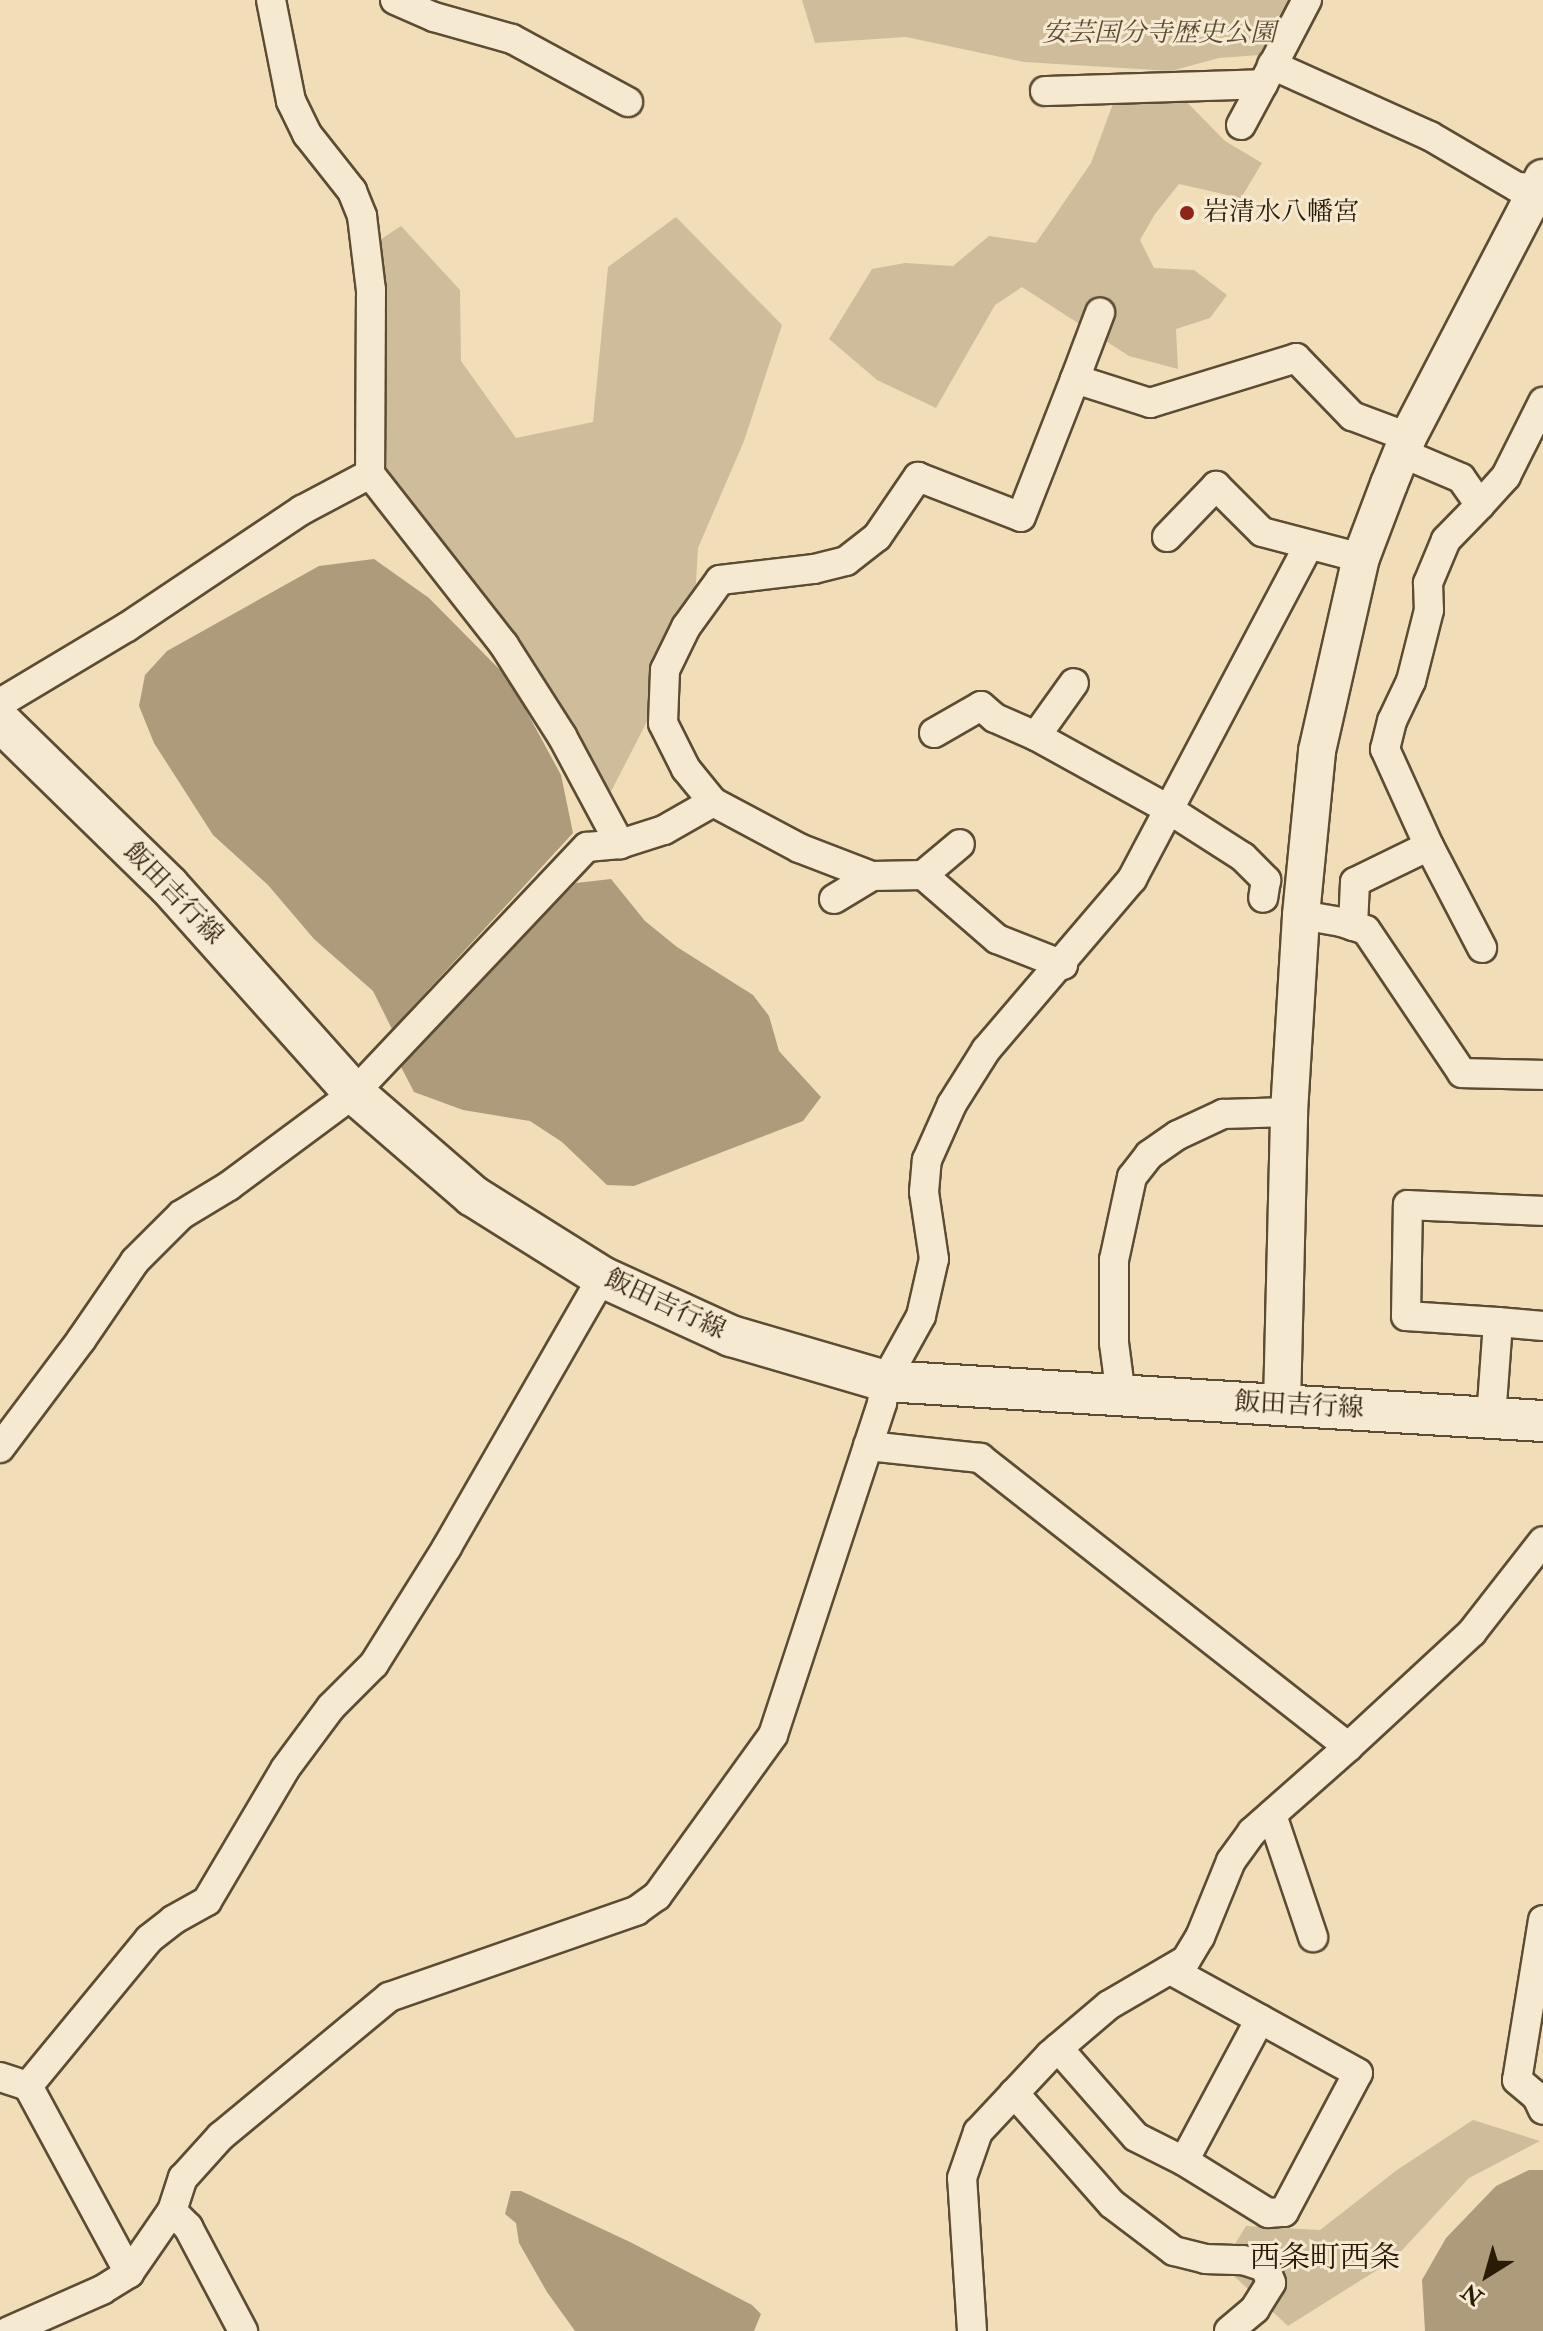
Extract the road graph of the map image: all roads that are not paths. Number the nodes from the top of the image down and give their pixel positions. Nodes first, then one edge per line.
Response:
1 (271, 0) edge
2 (395, 0) edge
3 (1307, 0) edge
4 (1268, 74) junction
5 (1045, 91) dead end
6 (628, 102) dead end
7 (1241, 125) dead end
8 (1540, 183) edge
9 (1100, 313) dead end
10 (1075, 379) junction
11 (1543, 402) edge
12 (1405, 445) junction
13 (370, 474) junction
14 (1480, 505) junction
15 (1167, 537) dead end
16 (1308, 547) junction
17 (1361, 558) junction
18 (1074, 683) dead end
19 (0, 703) edge
20 (0, 721) edge
21 (934, 733) dead end
22 (1036, 736) junction
23 (713, 802) junction
24 (1168, 809) junction
25 (620, 844) junction
26 (960, 844) dead end
27 (1429, 846) junction
28 (923, 875) junction
29 (872, 876) junction
30 (1263, 898) dead end
31 (834, 899) dead end
32 (1301, 915) junction
33 (1353, 926) junction
34 (1482, 948) dead end
35 (1063, 965) junction
36 (1543, 1075) edge
37 (354, 1093) junction
38 (1289, 1112) junction
39 (1543, 1211) edge
40 (602, 1277) junction
41 (1498, 1322) junction
42 (1543, 1326) edge
43 (885, 1381) junction
44 (1121, 1396) junction
45 (1282, 1405) junction
46 (1491, 1418) junction
47 (1543, 1421) edge
48 (868, 1446) junction
49 (0, 1448) edge
50 (1543, 1541) edge
51 (1348, 1747) junction
52 (1272, 1815) junction
53 (1543, 1920) edge
54 (1313, 1937) dead end
55 (1171, 1970) junction
56 (1260, 2019) junction
57 (1058, 2048) junction
58 (0, 2077) edge
59 (28, 2086) junction
60 (1014, 2093) junction
61 (1543, 2110) edge
62 (1184, 2161) junction
63 (172, 2211) junction
64 (129, 2273) junction
65 (9, 2331) edge
66 (243, 2331) edge
67 (972, 2331) edge
68 (1229, 2331) edge

1 - 13 street
2 - 6 street
3 - 4 street
4 - 5 street
4 - 7 street
4 - 8 street
8 - 12 street
9 - 10 street
10 - 12 street
10 - 23 street
11 - 14 street
12 - 14 street
12 - 17 street
13 - 19 street
13 - 25 street
14 - 27 street
15 - 16 street
16 - 17 street
16 - 24 street
17 - 32 street
18 - 22 street
20 - 37 main road, 飯田吉行線
21 - 22 street
22 - 24 street
23 - 25 street
23 - 29 street
24 - 30 street
24 - 35 street
25 - 37 street
26 - 28 street
27 - 33 street
27 - 34 street
28 - 29 street
28 - 35 street
29 - 31 street
32 - 33 street
32 - 38 street
33 - 36 street
35 - 43 street
37 - 40 main road, 飯田吉行線
37 - 49 street
38 - 44 street
38 - 45 street
39 - 41 street
40 - 43 main road, 飯田吉行線
40 - 59 street
41 - 42 street
41 - 46 street
43 - 44 main road, 飯田吉行線
43 - 48 street
44 - 45 main road, 飯田吉行線
45 - 46 main road, 飯田吉行線
46 - 47 main road, 飯田吉行線
48 - 51 street
48 - 63 street
50 - 51 street
51 - 52 street
52 - 54 street
52 - 55 street
53 - 61 street
55 - 56 street
55 - 57 street
56 - 62 street
56 - 62 street
57 - 60 street
57 - 62 street
58 - 59 street
59 - 64 street
60 - 67 street
60 - 68 street
63 - 64 street
63 - 66 street
64 - 65 street

